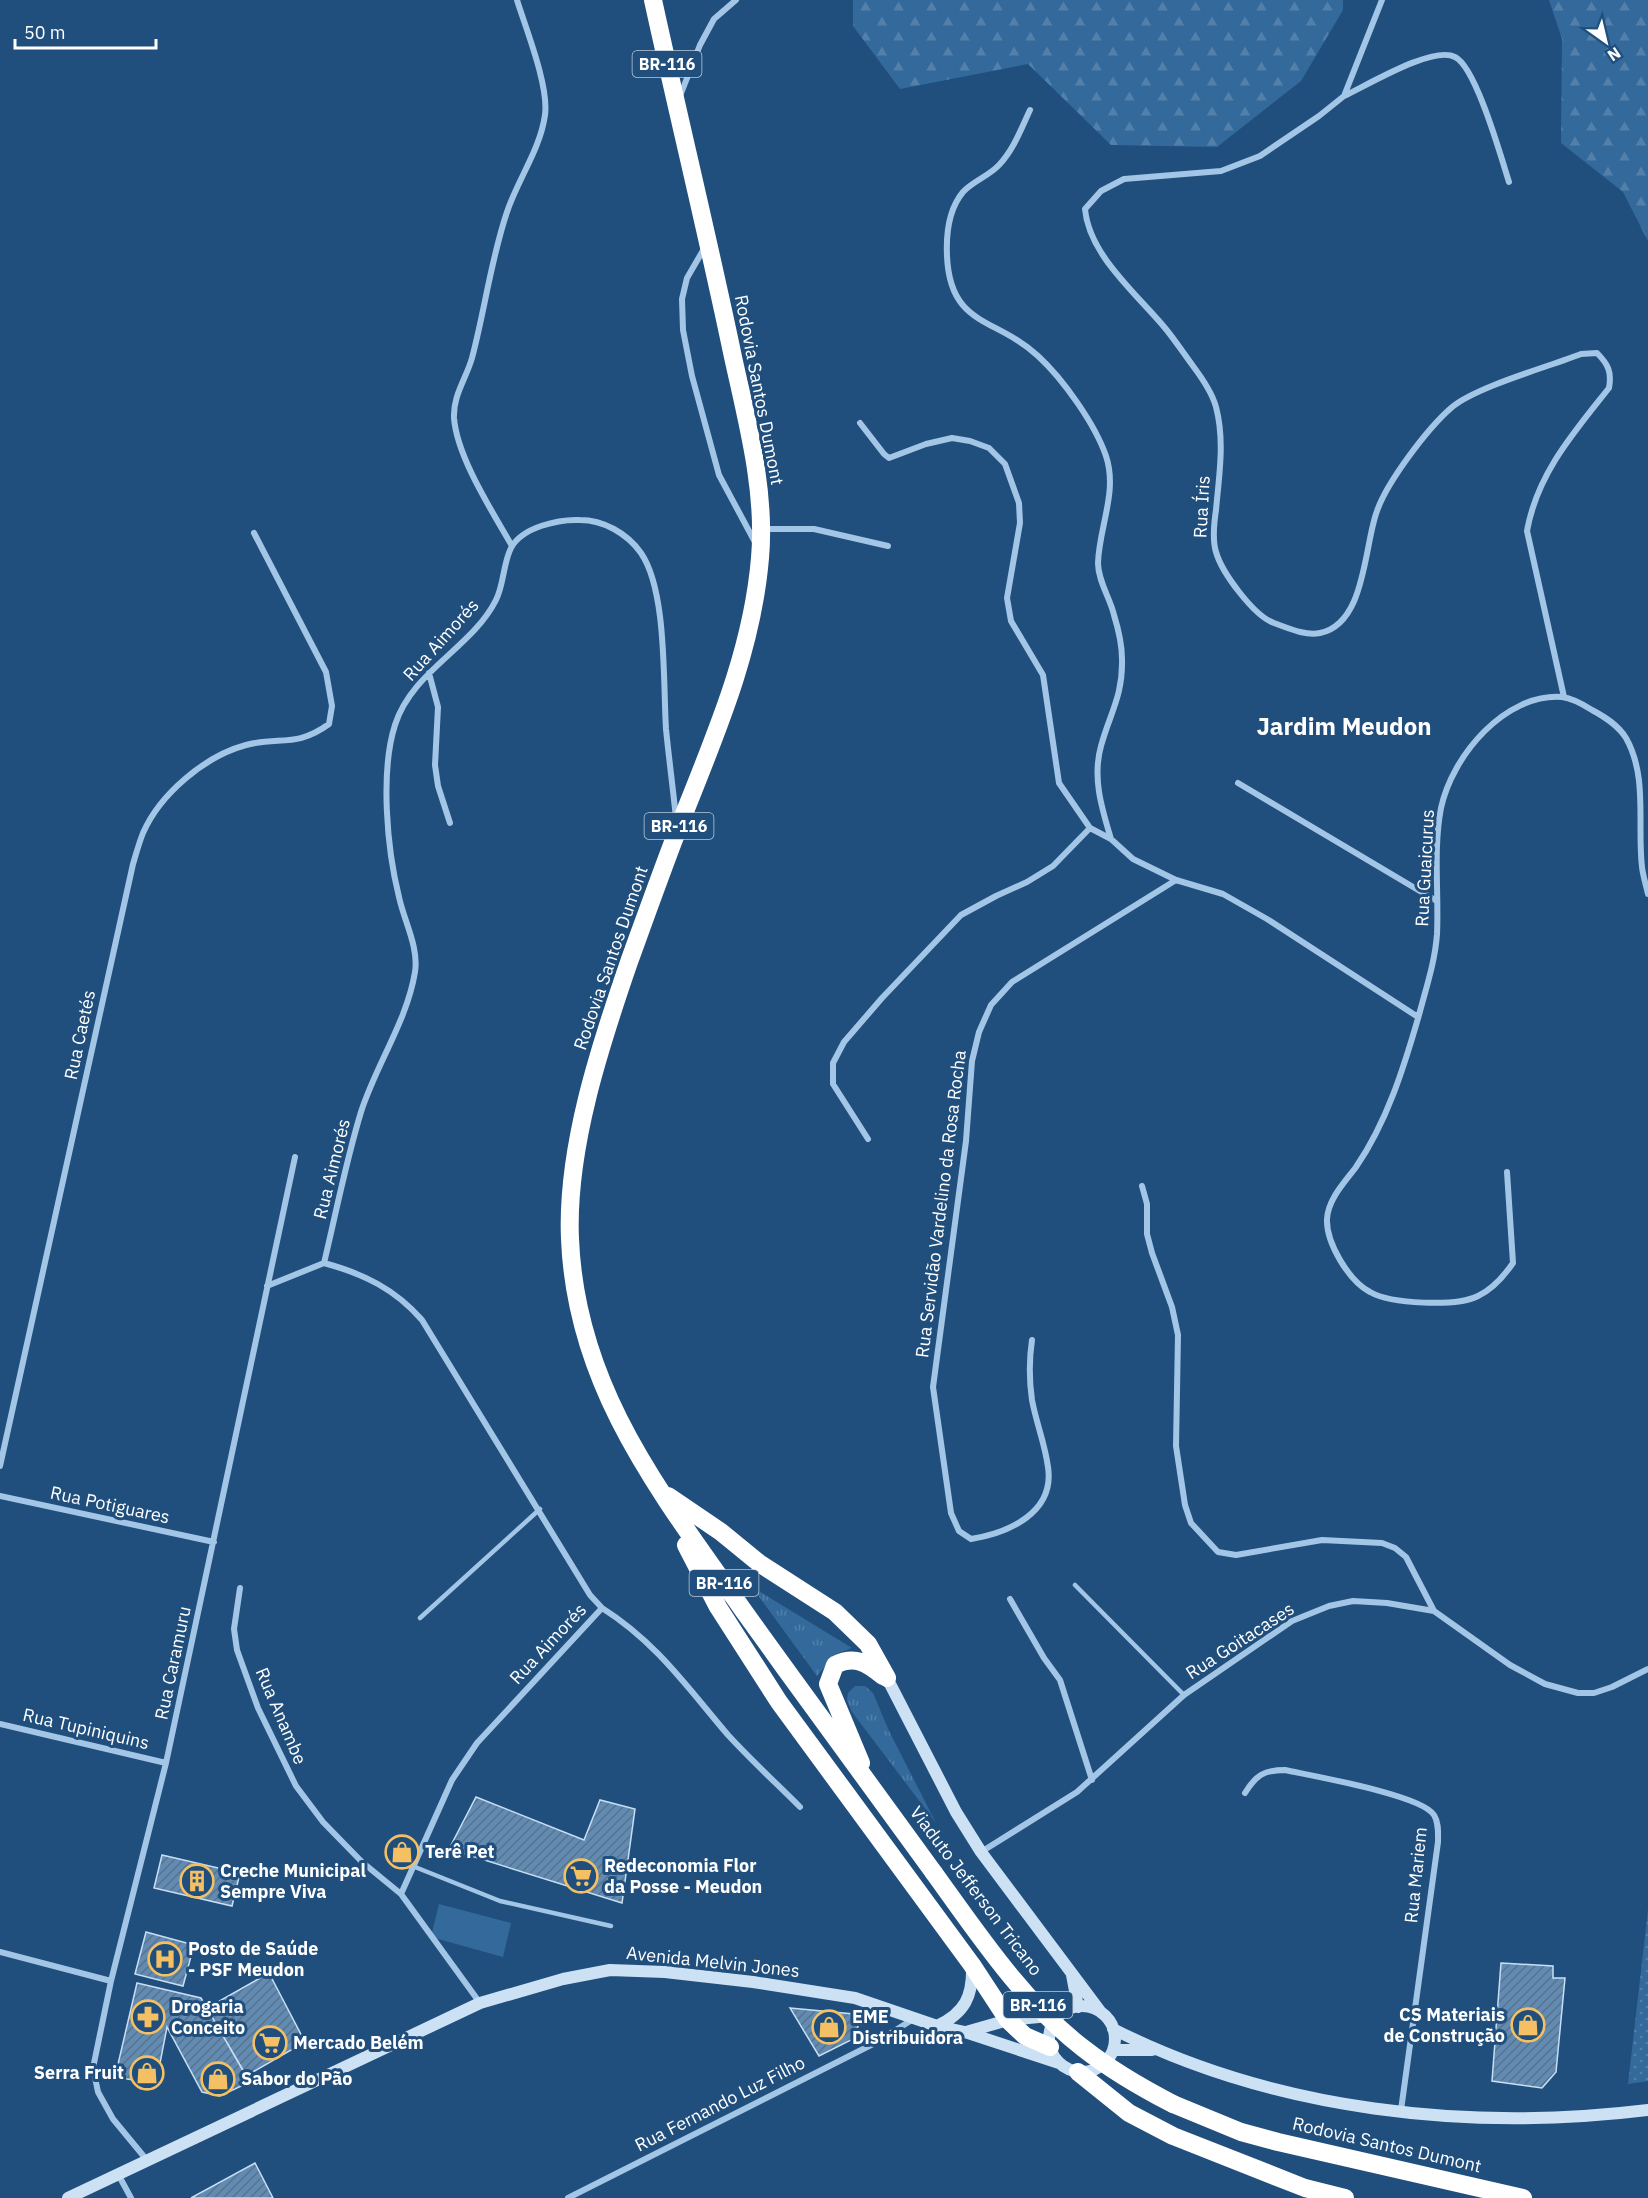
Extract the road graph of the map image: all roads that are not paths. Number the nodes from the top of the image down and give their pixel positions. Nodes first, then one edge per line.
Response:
1 (518, 0) edge
2 (652, 0) edge
3 (736, 0) edge
4 (1382, 0) edge
5 (1344, 96) junction
6 (676, 105) junction
7 (1030, 110) dead end
8 (1509, 182) dead end
9 (708, 241) junction
10 (860, 423) dead end
11 (760, 529) junction
12 (254, 533) dead end
13 (512, 546) junction
14 (888, 546) dead end
15 (761, 553) junction
16 (429, 674) junction
17 (1564, 697) junction
18 (1238, 783) dead end
19 (450, 823) dead end
20 (1090, 828) junction
21 (677, 830) junction
22 (1111, 839) junction
23 (1176, 880) junction
24 (1648, 894) edge
25 (1435, 900) junction
26 (1418, 1017) junction
27 (868, 1139) dead end
28 (296, 1157) dead end
29 (1507, 1172) dead end
30 (1142, 1186) dead end
31 (324, 1263) junction
32 (267, 1286) junction
33 (1032, 1340) dead end
34 (0, 1466) edge
35 (659, 1490) junction
36 (0, 1496) edge
37 (540, 1509) junction
38 (214, 1542) junction
39 (1075, 1585) dead end
40 (240, 1587) dead end
41 (1010, 1599) dead end
42 (602, 1608) junction
43 (1434, 1611) junction
44 (420, 1618) dead end
45 (1648, 1669) edge
46 (887, 1678) junction
47 (1185, 1695) junction
48 (0, 1724) edge
49 (166, 1763) junction
50 (1092, 1780) junction
51 (867, 1781) junction
52 (1245, 1793) dead end
53 (800, 1807) dead end
54 (981, 1852) junction
55 (415, 1867) junction
56 (401, 1894) junction
57 (611, 1926) dead end
58 (0, 1952) edge
59 (972, 1965) junction
60 (1071, 1971) junction
61 (111, 1981) junction
62 (480, 2003) junction
63 (1077, 2007) junction
64 (1100, 2011) junction
65 (1060, 2015) junction
66 (916, 2018) junction
67 (1008, 2020) junction
68 (937, 2026) junction
69 (1113, 2029) junction
70 (965, 2032) junction
71 (1113, 2050) junction
72 (1156, 2050) junction
73 (1055, 2055) junction
74 (1078, 2072) junction
75 (1401, 2110) junction
76 (1648, 2110) edge
77 (1241, 2132) joint
78 (146, 2159) junction
79 (117, 2174) junction
80 (68, 2198) edge
81 (131, 2198) edge
82 (568, 2198) edge
83 (1345, 2198) edge
84 (1523, 2198) edge

1 - 13 street
2 - 6 highway, Rodovia Santos Dumont / BR-116
3 - 6 street
4 - 5 street
5 - 8 street
5 - 17 street, Rua Íris
6 - 9 highway, Rodovia Santos Dumont / BR-116
7 - 22 street
9 - 11 highway, Rodovia Santos Dumont / BR-116
9 - 15 street
10 - 20 street
11 - 14 street
11 - 15 highway, Rodovia Santos Dumont / BR-116
12 - 34 street, Rua Caetés
13 - 16 street, Rua Aimorés
13 - 21 street
15 - 21 highway, Rodovia Santos Dumont / BR-116
16 - 19 street
16 - 31 street, Rua Aimorés
17 - 24 street
17 - 25 street, Rua Guaicurus
18 - 25 street
20 - 22 street
20 - 27 street
21 - 35 highway, Rodovia Santos Dumont / BR-116
22 - 23 street
23 - 26 street
23 - 33 street, Rua Servidão Vardelino da Rosa Rocha
25 - 26 street, Rua Guaicurus
26 - 29 street, Rua Guaicurus
28 - 32 street, Rua Caramuru
30 - 43 street
31 - 32 street
31 - 37 street, Rua Aimorés
32 - 38 street, Rua Caramuru
35 - 46 highway
35 - 51 highway, Rodovia Santos Dumont / BR-116
35 - 59 highway
36 - 38 street, Rua Potiguares
37 - 42 street, Rua Aimorés
37 - 44 lane
38 - 49 street, Rua Caramuru
39 - 47 lane
40 - 56 street, Rua Anambe
41 - 50 street
42 - 53 street
42 - 55 street, Rua Aimorés
43 - 45 street, Rua Goitacases
43 - 47 street, Rua Goitacases
46 - 51 highway
46 - 54 main road
47 - 50 street, Rua Goitacases
48 - 49 street, Rua Tupiniquins
49 - 61 street, Rua Caramuru
50 - 54 street, Rua Goitacases
51 - 77 highway, Viaduto Jefferson Tricano / BR-116, bridge
52 - 75 street, Rua Mariem
54 - 60 main road
55 - 56 street, Rua Aimorés
55 - 57 lane
56 - 62 street, Rua Anambe
58 - 61 street
59 - 67 highway
59 - 68 main road
60 - 63 main road
60 - 64 main road
61 - 78 street, Rua Caramuru
62 - 66 main road, Avenida Melvin Jones
62 - 78 main road, Avenida Melvin Jones
63 - 64 main road
63 - 65 main road
64 - 69 main road
65 - 67 main road
65 - 73 main road
66 - 68 main road, Avenida Melvin Jones
66 - 82 street, Rua Fernando Luz Filho
67 - 70 main road
67 - 73 highway
68 - 70 main road, Avenida Melvin Jones
69 - 71 main road
69 - 72 main road
70 - 73 main road, Avenida Melvin Jones
71 - 72 main road
71 - 74 main road
72 - 75 main road
73 - 74 main road
74 - 83 highway
75 - 76 main road
77 - 84 highway, Rodovia Santos Dumont / BR-116
78 - 79 main road, Avenida Melvin Jones
79 - 80 main road, Avenida Melvin Jones
79 - 81 street

